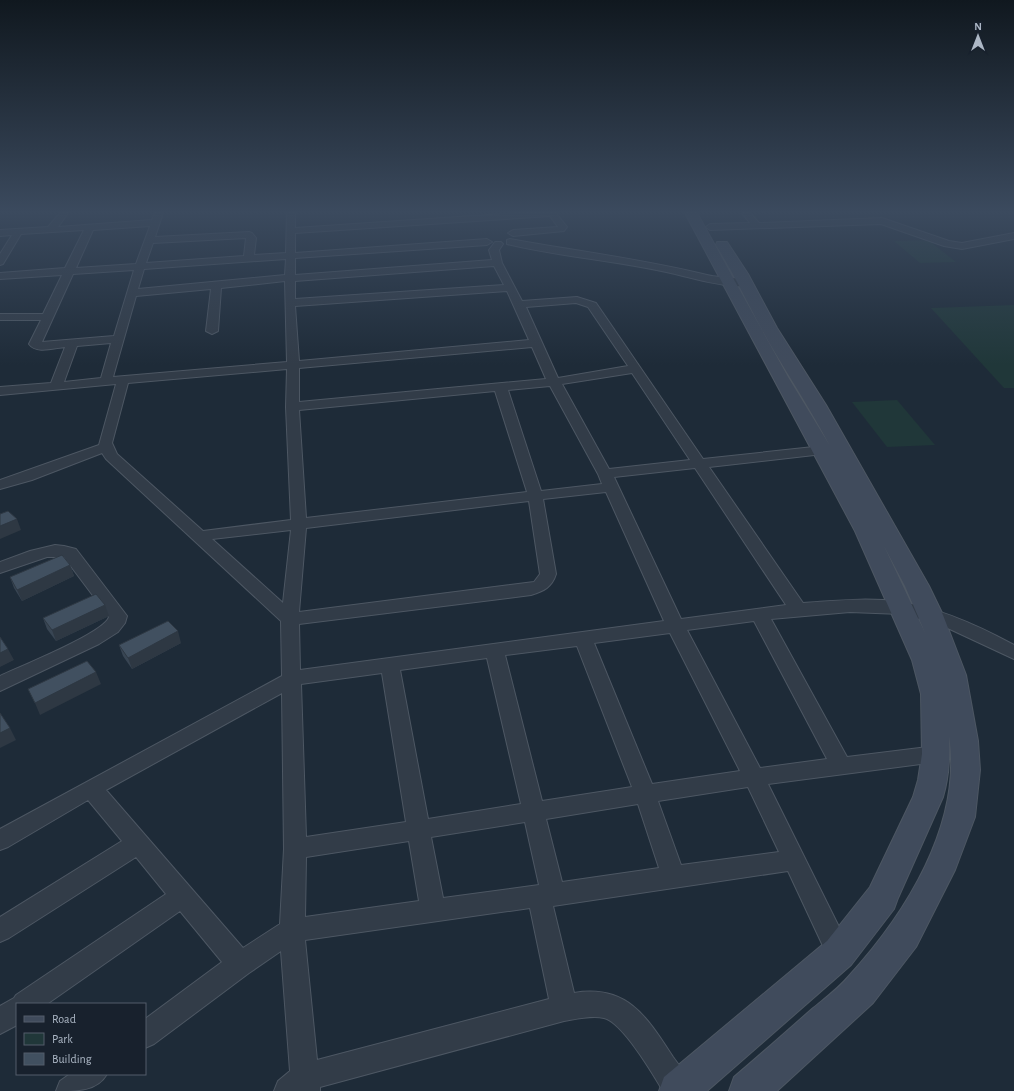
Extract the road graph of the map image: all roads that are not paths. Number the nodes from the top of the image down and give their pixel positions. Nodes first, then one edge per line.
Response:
1 (73, 264) edge
2 (168, 264) edge
3 (291, 264) edge
4 (367, 264) edge
5 (497, 264) edge
6 (638, 264) edge
7 (726, 264) edge
8 (140, 266) junction
9 (70, 271) junction
10 (0, 276) edge
11 (290, 278) junction
12 (734, 278) junction
13 (216, 285) junction
14 (510, 288) junction
15 (132, 293) junction
16 (290, 303) junction
17 (519, 304) junction
18 (0, 317) edge
19 (47, 318) junction
20 (212, 331) dead end
21 (118, 339) junction
22 (72, 343) junction
23 (536, 343) junction
24 (293, 364) junction
25 (634, 369) junction
26 (115, 380) junction
27 (554, 382) junction
28 (56, 386) junction
29 (500, 386) junction
30 (0, 392) edge
31 (292, 407) junction
32 (106, 447) junction
33 (823, 450) junction
34 (701, 464) junction
35 (608, 480) junction
36 (0, 485) edge
37 (535, 495) junction
38 (299, 524) junction
39 (199, 536) junction
40 (0, 568) edge
41 (903, 608) junction
42 (798, 609) junction
43 (760, 615) junction
44 (931, 615) junction
45 (290, 619) junction
46 (676, 627) junction
47 (583, 639) junction
48 (495, 651) junction
49 (1014, 653) edge
50 (390, 665) junction
51 (293, 678) junction
52 (0, 684) edge
53 (936, 754) junction
54 (841, 766) junction
55 (754, 777) junction
56 (91, 788) junction
57 (645, 794) junction
58 (533, 812) junction
59 (420, 829) junction
60 (0, 840) edge
61 (139, 843) junction
62 (295, 849) junction
63 (793, 860) junction
64 (674, 877) junction
65 (183, 896) junction
66 (546, 896) junction
67 (433, 911) junction
68 (0, 930) edge
69 (292, 930) junction
70 (839, 953) junction
71 (240, 964) junction
72 (26, 1003) edge
73 (564, 1008) junction
74 (16, 1011) edge
75 (0, 1021) edge
76 (146, 1034) edge
77 (92, 1075) edge
78 (300, 1086) edge
79 (679, 1090) edge
80 (70, 1091) edge
81 (748, 1091) edge

1 - 9 street
2 - 8 street
3 - 11 street
4 - 11 street
5 - 14 street
6 - 12 street
7 - 12 main road
8 - 9 street
8 - 15 street
9 - 10 street
9 - 19 street
11 - 13 street
11 - 16 street
12 - 33 main road
12 - 44 main road
13 - 15 street
13 - 20 street
14 - 16 street
14 - 17 street
15 - 21 street
16 - 24 street
17 - 23 street
17 - 25 street
18 - 19 street
19 - 22 street
21 - 22 street
21 - 26 street
22 - 28 street
23 - 24 street
23 - 27 street
24 - 26 street
24 - 31 street
25 - 27 street
25 - 34 street
26 - 28 street
26 - 32 street
27 - 29 street
27 - 35 street
28 - 30 street
29 - 31 street
29 - 37 street
31 - 38 street
32 - 36 street
32 - 39 street
33 - 34 street
33 - 41 main road
34 - 35 street
34 - 42 street
35 - 37 street
35 - 46 street
37 - 38 street
37 - 45 street
38 - 39 street
38 - 45 street
39 - 45 street
40 - 52 street
41 - 42 street
41 - 44 street
41 - 53 main road
42 - 43 street
43 - 46 street
43 - 54 street
44 - 49 street
44 - 81 main road
45 - 51 street
46 - 47 street
46 - 55 street
47 - 48 street
47 - 57 street
48 - 50 street
48 - 58 street
50 - 51 street
50 - 59 street
51 - 56 street
51 - 62 street
53 - 54 street
53 - 70 main road
54 - 55 street
55 - 57 street
55 - 63 street
56 - 60 street
56 - 61 street
57 - 58 street
57 - 64 street
58 - 59 street
58 - 66 street
59 - 62 street
59 - 67 street
61 - 65 street
61 - 68 street
62 - 69 street
63 - 64 street
63 - 70 street
64 - 66 street
65 - 71 street
65 - 72 street
66 - 67 street
66 - 73 street
67 - 69 street
69 - 71 street
69 - 78 street
70 - 79 main road
71 - 76 street
73 - 78 street
73 - 79 street
74 - 75 street
77 - 80 street

